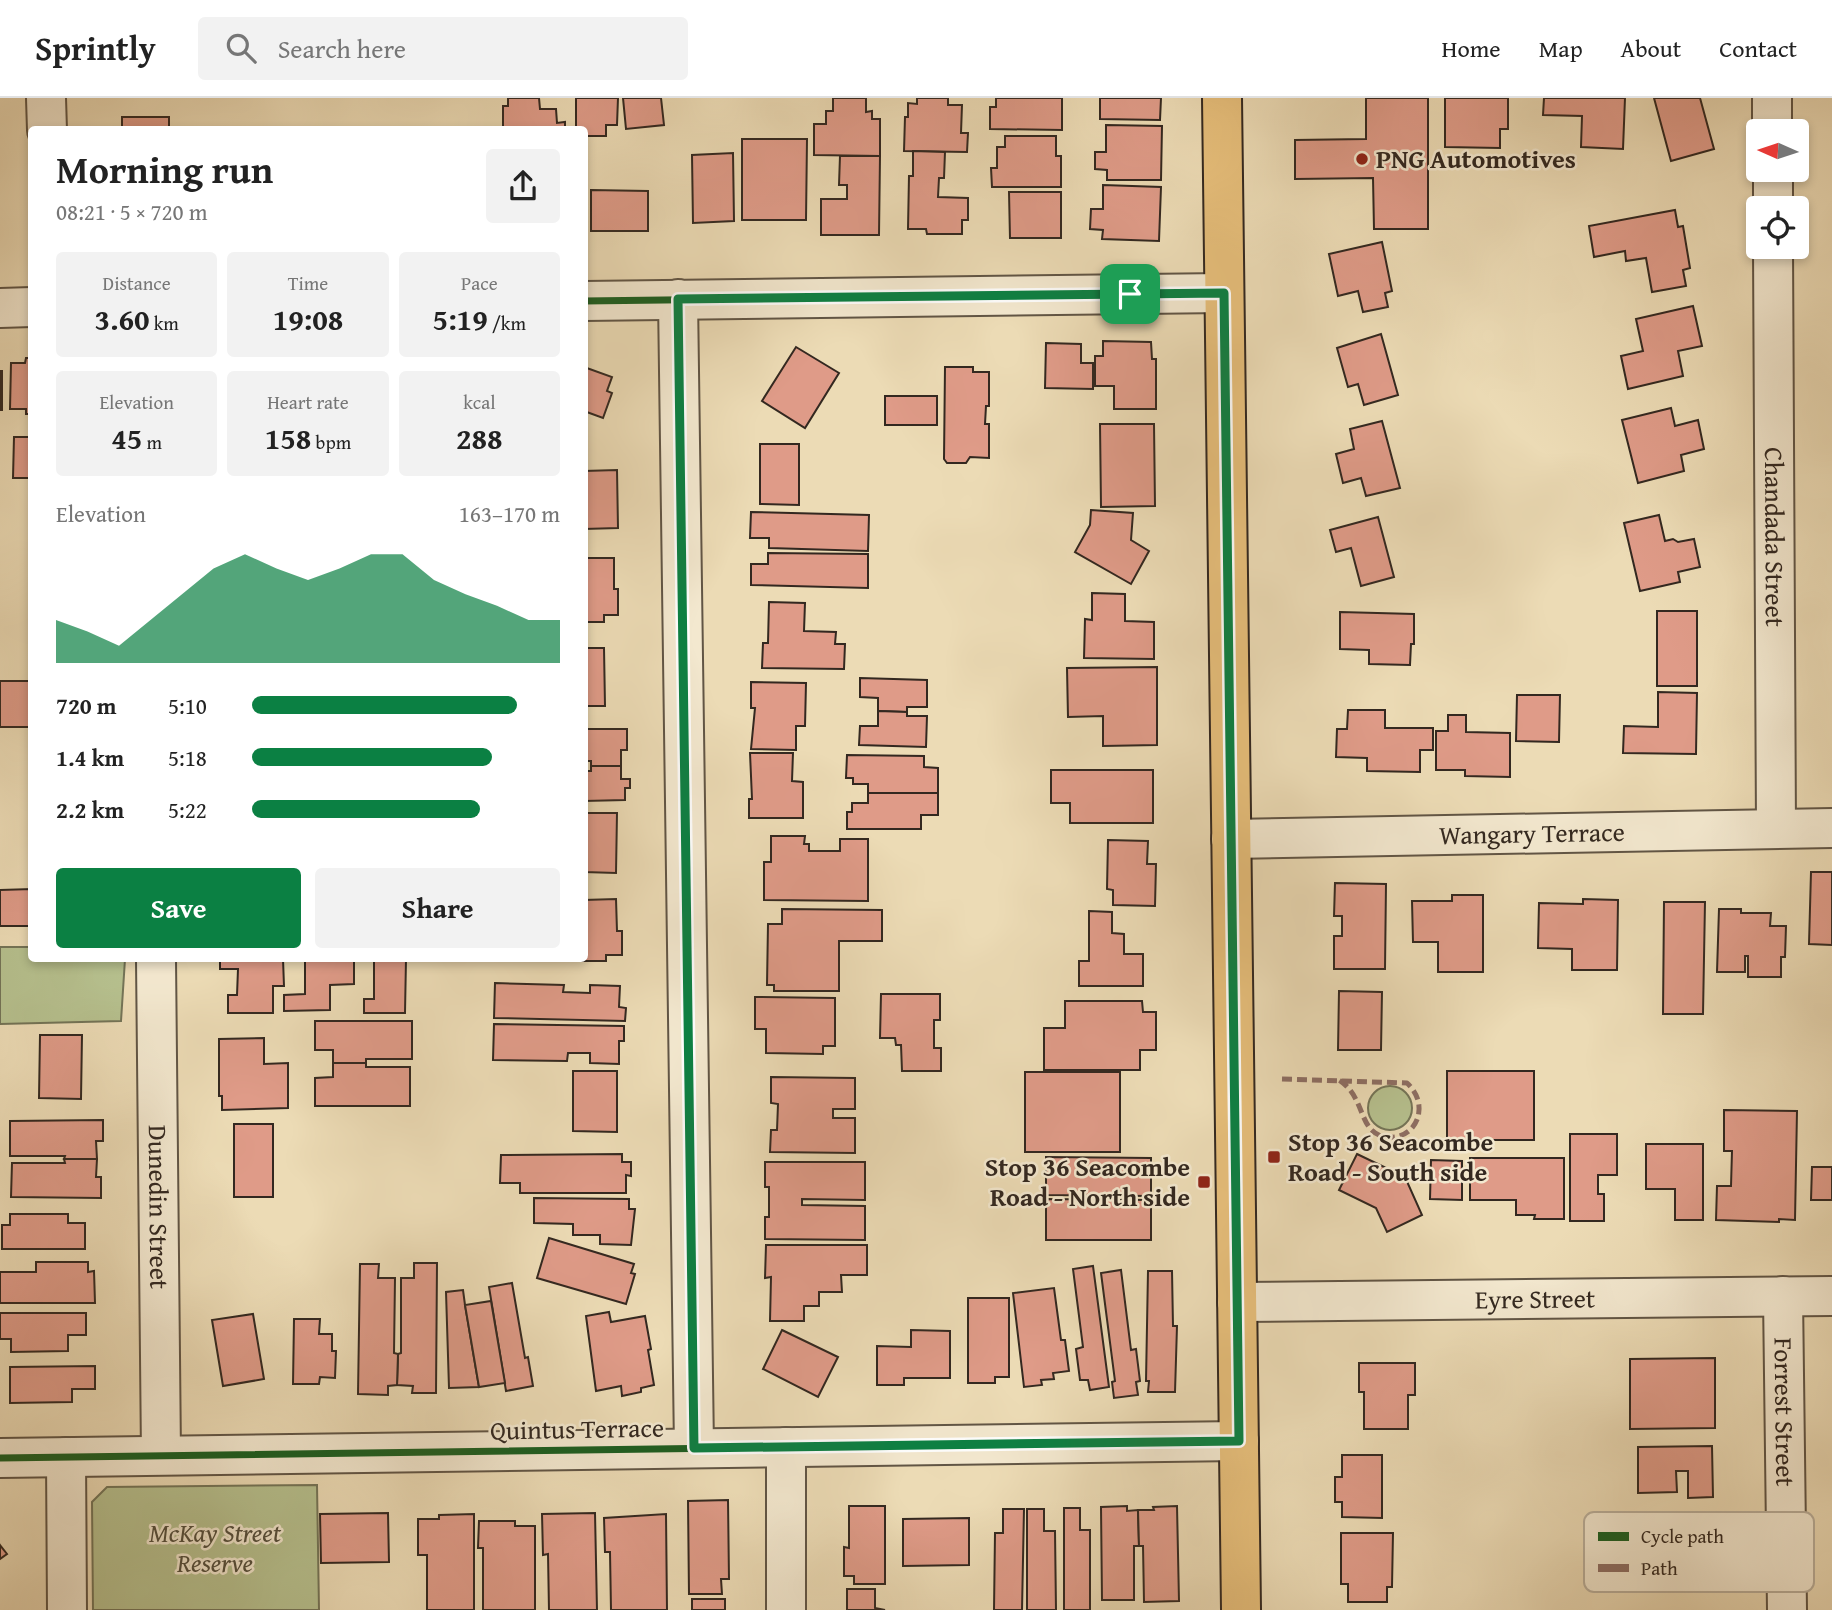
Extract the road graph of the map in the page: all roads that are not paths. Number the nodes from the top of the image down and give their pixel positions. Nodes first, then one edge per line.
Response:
1 (46, 98) edge
2 (1222, 98) edge
3 (1772, 98) edge
4 (1772, 119) edge
5 (47, 126) edge
6 (1773, 259) edge
7 (1224, 293) junction
8 (678, 299) junction
9 (588, 301) edge
10 (28, 307) edge
11 (0, 308) edge
12 (1776, 828) junction
13 (1832, 828) edge
14 (1231, 839) junction
15 (156, 962) edge
16 (1783, 1296) junction
17 (1832, 1296) edge
18 (1237, 1302) junction
19 (1239, 1441) junction
20 (786, 1447) junction
21 (694, 1448) junction
22 (161, 1455) junction
23 (66, 1457) junction
24 (0, 1458) edge
25 (1786, 1512) edge
26 (1787, 1592) edge
27 (67, 1610) edge
28 (786, 1610) edge
29 (1241, 1610) edge
30 (1787, 1610) edge

1 - 5 street
2 - 7 main road
3 - 4 street
6 - 12 street, Chandada Street
7 - 8 street
7 - 14 main road
8 - 9 street
8 - 21 street
10 - 11 street
12 - 13 street, Wangary Terrace
12 - 14 street, Wangary Terrace
14 - 18 main road
15 - 22 street, Dunedin Street
16 - 17 street, Eyre Street
16 - 18 street, Eyre Street
16 - 25 street, Forrest Street
18 - 19 main road
19 - 20 street, Quintus Terrace
19 - 29 main road
20 - 21 street, Quintus Terrace
20 - 28 street
21 - 22 street, Quintus Terrace
22 - 23 street, Quintus Terrace
23 - 24 street, Quintus Terrace
23 - 27 street
26 - 30 street, Forrest Street

